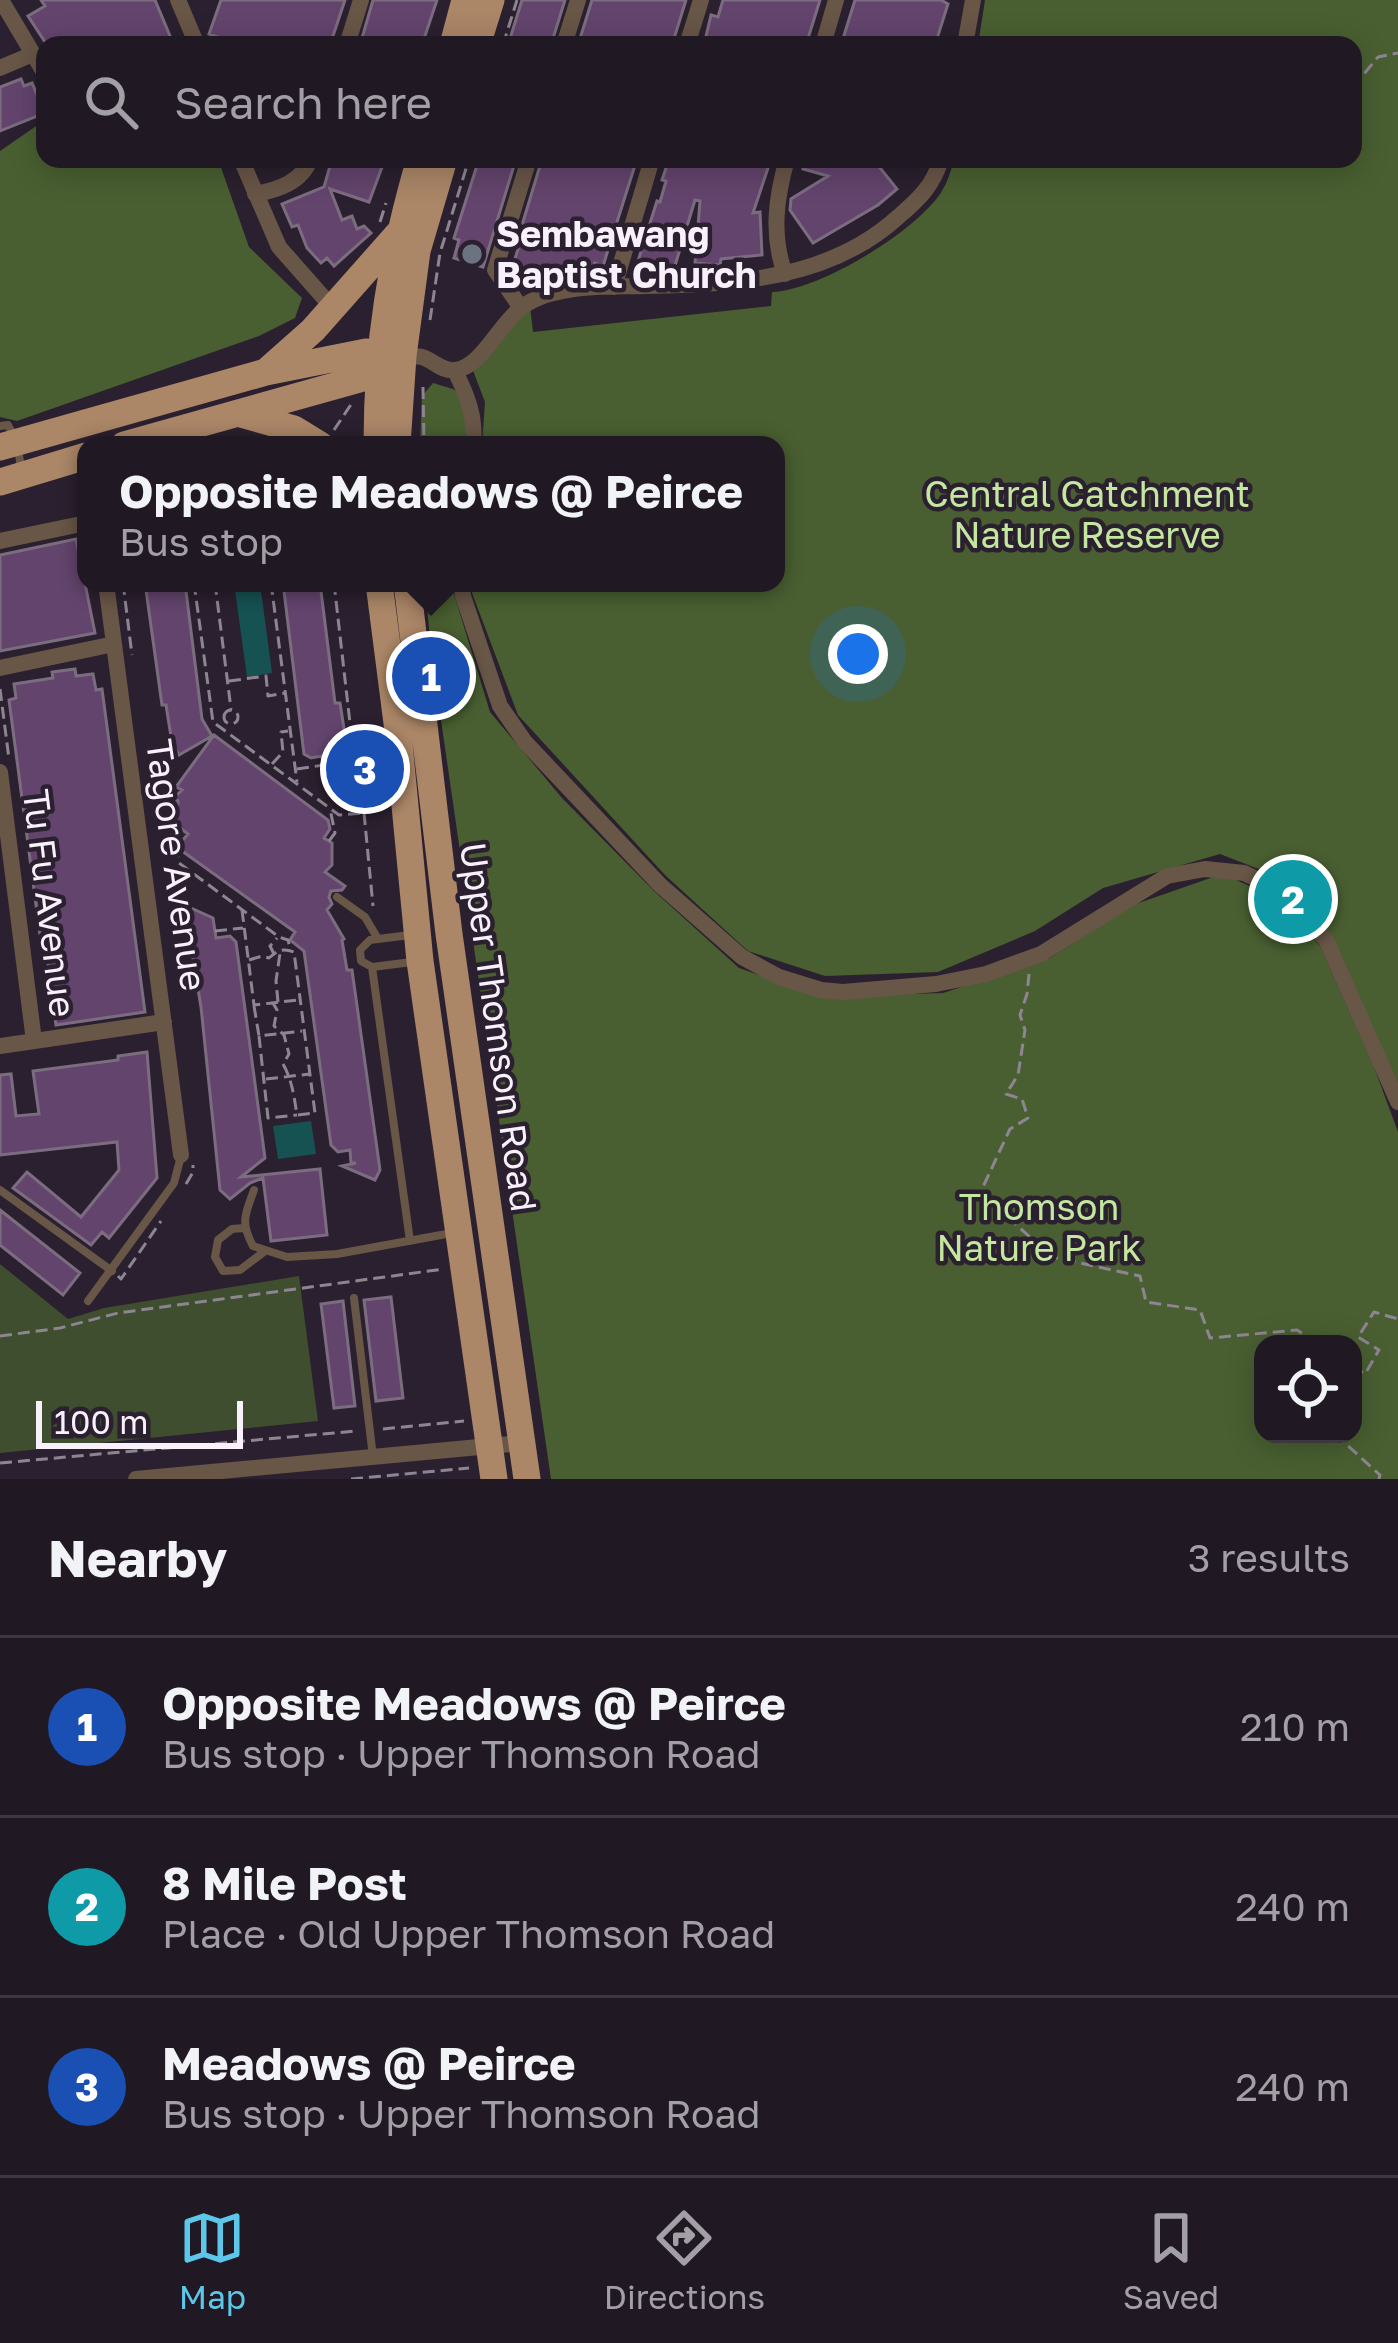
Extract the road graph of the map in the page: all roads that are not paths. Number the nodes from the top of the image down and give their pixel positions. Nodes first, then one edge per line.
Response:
1 (1, 0) edge
2 (178, 0) edge
3 (362, 0) edge
4 (465, 0) edge
5 (491, 0) edge
6 (578, 0) edge
7 (701, 0) edge
8 (836, 0) edge
9 (973, 0) edge
10 (192, 36) edge
11 (350, 36) edge
12 (455, 36) edge
13 (480, 36) edge
14 (567, 36) edge
15 (690, 36) edge
16 (826, 36) edge
17 (967, 36) edge
18 (33, 54) junction
19 (36, 59) edge
20 (0, 68) edge
21 (245, 168) edge
22 (307, 168) edge
23 (417, 168) edge
24 (441, 168) edge
25 (526, 168) edge
26 (649, 168) edge
27 (785, 168) edge
28 (939, 168) edge
29 (255, 194) junction
30 (398, 234) junction
31 (785, 274) junction
32 (614, 287) junction
33 (332, 306) junction
34 (520, 308) junction
35 (411, 368) junction
36 (266, 372) junction
37 (237, 413) junction
38 (16, 433) edge
39 (156, 436) edge
40 (312, 436) edge
41 (380, 436) edge
42 (399, 436) edge
43 (473, 436) edge
44 (77, 454) edge
45 (77, 457) edge
46 (11, 479) edge
47 (77, 526) edge
48 (0, 541) edge
49 (107, 592) edge
50 (380, 592) edge
51 (408, 592) edge
52 (462, 592) edge
53 (115, 644) junction
54 (0, 668) edge
55 (0, 772) edge
56 (337, 898) dead end
57 (374, 939) junction
58 (418, 948) junction
59 (372, 967) junction
60 (164, 1022) junction
61 (34, 1041) junction
62 (0, 1046) edge
63 (1398, 1102) edge
64 (181, 1155) joint
65 (0, 1190) edge
66 (254, 1190) dead end
67 (244, 1228) junction
68 (459, 1232) junction
69 (410, 1241) junction
70 (266, 1250) junction
71 (112, 1271) junction
72 (354, 1298) dead end
73 (88, 1301) dead end
74 (522, 1443) junction
75 (373, 1458) junction
76 (487, 1464) edge
77 (209, 1476) edge
78 (136, 1479) edge
79 (527, 1479) edge

1 - 18 street
2 - 10 street
3 - 11 street
4 - 12 main road
5 - 13 main road
6 - 14 street
7 - 15 street
8 - 16 street
9 - 17 street
18 - 19 street
18 - 20 street
21 - 29 street
22 - 29 street
23 - 30 main road
24 - 35 main road
25 - 34 street
26 - 32 street
27 - 31 street
28 - 31 street
29 - 33 street
30 - 33 main road
30 - 35 main road
31 - 32 street
32 - 34 street
33 - 36 main road
34 - 35 street
35 - 36 main road
35 - 37 main road
35 - 41 main road
35 - 42 main road
35 - 43 street
36 - 38 main road
37 - 39 main road
37 - 40 main road
38 - 44 main road
38 - 46 lane
45 - 46 main road
47 - 48 street
49 - 53 street, Tagore Avenue
50 - 58 main road, Upper Thomson Road
51 - 74 main road, Upper Thomson Road
52 - 63 street
53 - 54 street
53 - 60 street, Tagore Avenue
55 - 61 street, Tu Fu Avenue
56 - 57 lane
57 - 58 lane
57 - 59 lane
58 - 59 lane
58 - 68 main road, Upper Thomson Road
59 - 69 lane
60 - 61 street
60 - 64 street, Tagore Avenue
61 - 62 street
64 - 71 lane
65 - 71 lane
66 - 67 lane
67 - 70 lane
67 - 70 lane
68 - 69 lane
68 - 76 main road, Upper Thomson Road
69 - 70 lane
71 - 73 lane
72 - 75 lane
74 - 76 street
74 - 79 main road, Upper Thomson Road
75 - 76 street
75 - 77 street
77 - 78 street

